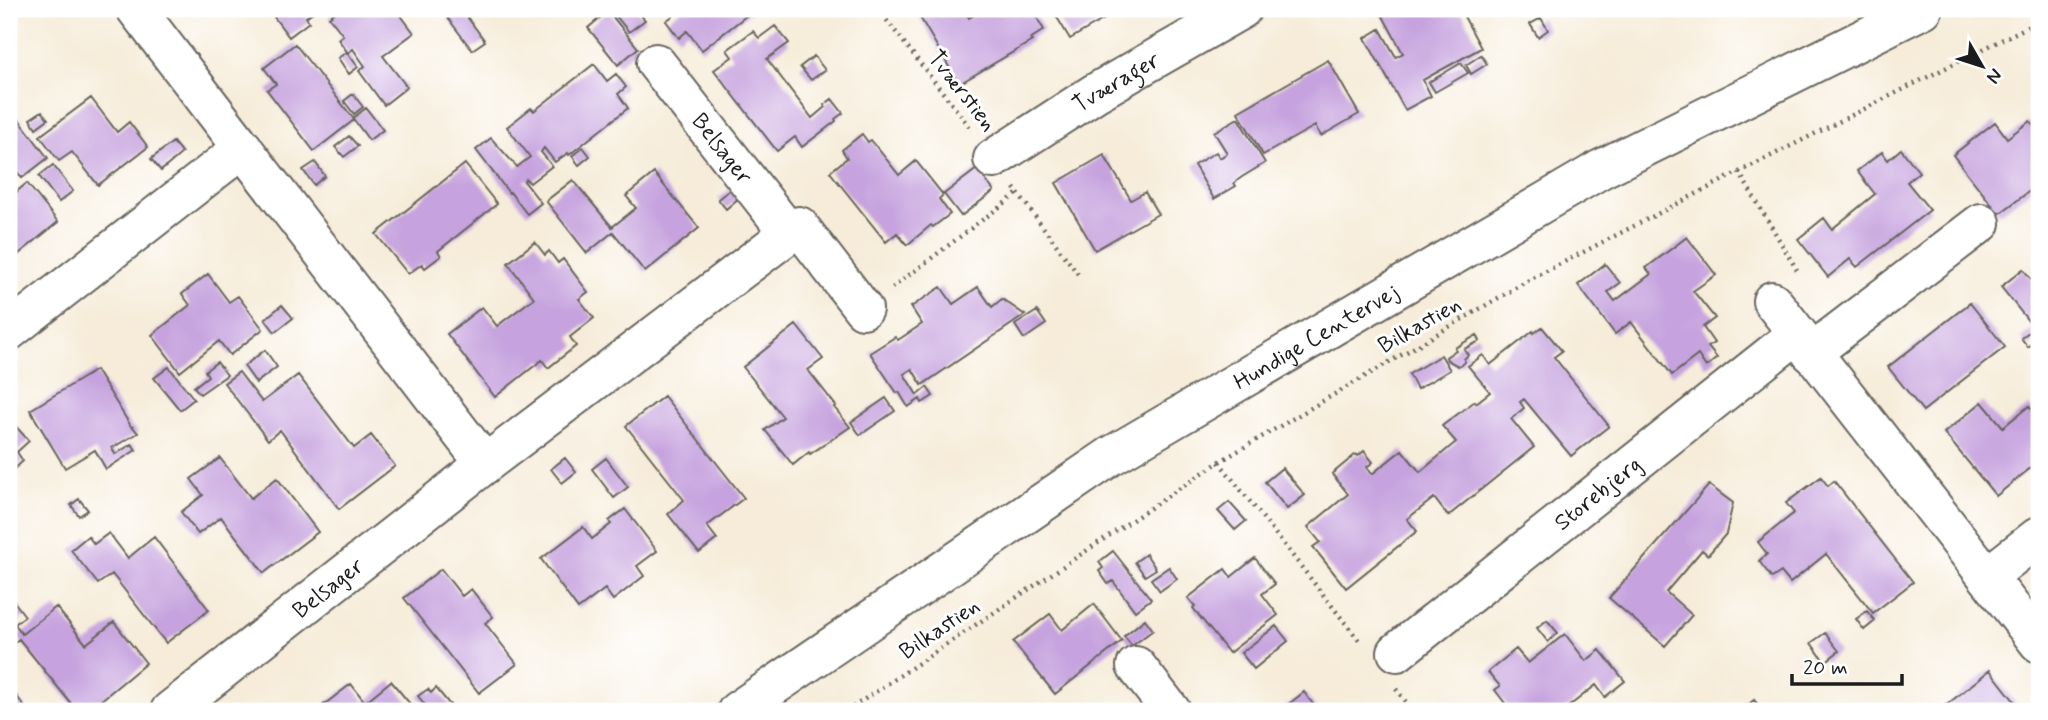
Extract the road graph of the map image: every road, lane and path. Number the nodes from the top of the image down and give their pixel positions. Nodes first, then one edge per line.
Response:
1 (878, 9) edge
2 (1242, 9) edge
3 (1923, 9) edge
4 (138, 10) edge
5 (2039, 21) edge
6 (656, 63) dead end
7 (243, 148) junction
8 (993, 159) junction
9 (1739, 172) junction
10 (1018, 193) junction
11 (1981, 223) dead end
12 (789, 233) junction
13 (1078, 274) dead end
14 (1772, 301) joint
15 (863, 309) joint
16 (9, 331) edge
17 (1804, 344) junction
18 (1219, 462) junction
19 (485, 464) junction
20 (2039, 536) edge
21 (1988, 576) junction
22 (2039, 643) edge
23 (1384, 660) junction
24 (1136, 666) dead end
25 (170, 711) edge
26 (737, 711) edge
27 (847, 711) edge
28 (1171, 711) edge
29 (1413, 711) edge

1 - 8 path, Tværstien
2 - 8 street, Tværager
3 - 26 street, Hundige Centervej
4 - 7 street
5 - 9 path, Bilkastien
6 - 12 street, Belsager
7 - 16 street
7 - 19 street
8 - 10 path, Tværstien
9 - 14 path
9 - 18 path, Bilkastien
10 - 13 path, Tværstien
10 - 15 path
11 - 17 street, Storebjerg
12 - 15 street, Belsager
12 - 19 street, Belsager
14 - 17 street
17 - 21 street
17 - 23 street, Storebjerg
18 - 23 path
18 - 27 path, Bilkastien
19 - 25 street, Belsager
20 - 21 street
21 - 22 street
23 - 29 path
24 - 28 street

